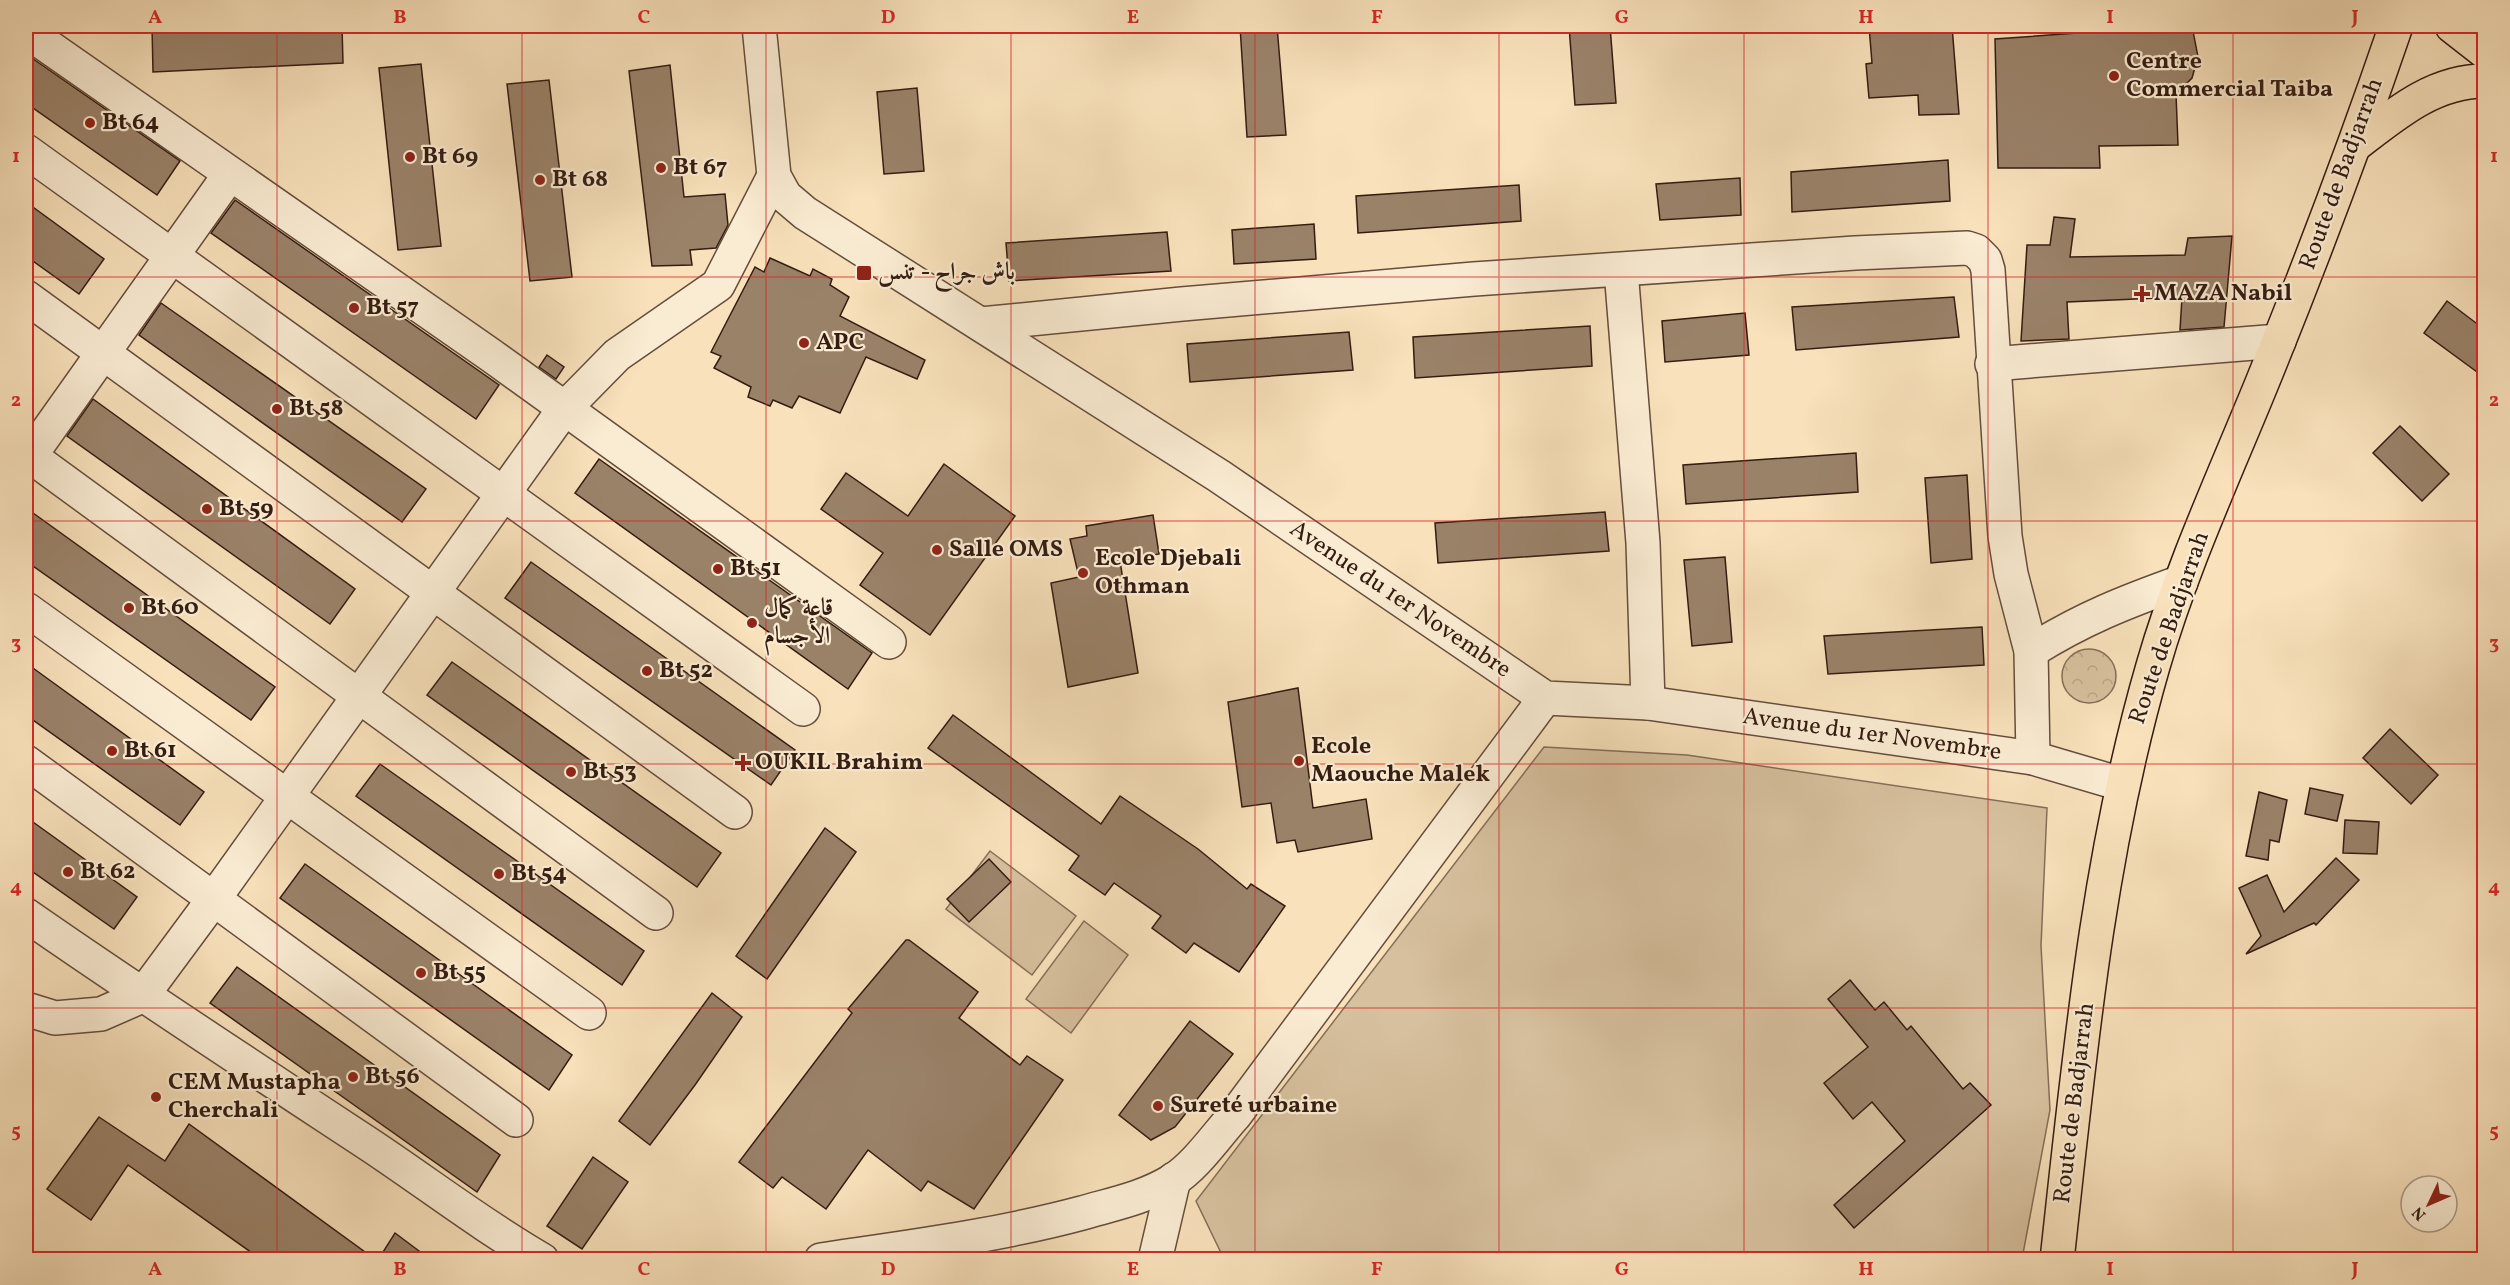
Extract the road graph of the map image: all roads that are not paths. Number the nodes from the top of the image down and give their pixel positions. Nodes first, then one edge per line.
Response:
1 (759, 26) edge
2 (2396, 26) edge
3 (2452, 26) edge
4 (26, 31) edge
5 (2484, 51) edge
6 (2484, 81) edge
7 (2355, 145) junction
8 (26, 151) edge
9 (230, 174) junction
10 (774, 176) junction
11 (172, 256) junction
12 (1621, 270) junction
13 (26, 297) edge
14 (981, 324) junction
15 (2279, 341) junction
16 (102, 353) junction
17 (1992, 364) junction
18 (564, 409) junction
19 (28, 454) edge
20 (503, 492) junction
21 (2181, 582) junction
22 (431, 592) junction
23 (26, 609) edge
24 (890, 642) dead end
25 (2031, 651) junction
26 (358, 698) junction
27 (1545, 698) junction
28 (1648, 703) junction
29 (804, 709) dead end
30 (2032, 758) junction
31 (26, 762) edge
32 (2121, 784) junction
33 (286, 797) junction
34 (735, 812) dead end
35 (213, 900) junction
36 (656, 913) dead end
37 (26, 915) edge
38 (142, 996) junction
39 (26, 1009) edge
40 (589, 1013) dead end
41 (516, 1120) dead end
42 (1174, 1179) junction
43 (542, 1260) edge
44 (821, 1260) edge
45 (1155, 1260) edge
46 (2056, 1260) edge

1 - 10 street
2 - 7 main road, Route de Badjarrah
3 - 5 main road
4 - 9 street
6 - 7 main road
7 - 15 main road, Route de Badjarrah
8 - 11 street
9 - 11 street
9 - 18 street
10 - 14 street, Avenue du 1er Novembre
10 - 18 street
11 - 16 street
11 - 20 street
12 - 14 street
12 - 17 street
12 - 28 street
13 - 16 street
14 - 27 street, Avenue du 1er Novembre
15 - 17 street
15 - 21 main road, Route de Badjarrah
16 - 19 street
16 - 22 street
17 - 25 street
18 - 20 street
18 - 24 street
19 - 26 street
20 - 22 street
20 - 29 street
21 - 25 street
21 - 32 main road, Route de Badjarrah
22 - 26 street
22 - 34 street
23 - 33 street
25 - 30 street
26 - 33 street
26 - 36 street
27 - 28 street, Avenue du 1er Novembre
27 - 42 street
28 - 30 street, Avenue du 1er Novembre
30 - 32 street, Avenue du 1er Novembre
31 - 35 street
32 - 46 main road, Route de Badjarrah
33 - 35 street
33 - 40 street
35 - 38 street
35 - 41 street
37 - 38 street
38 - 39 street
38 - 43 street
42 - 44 street
42 - 45 street

